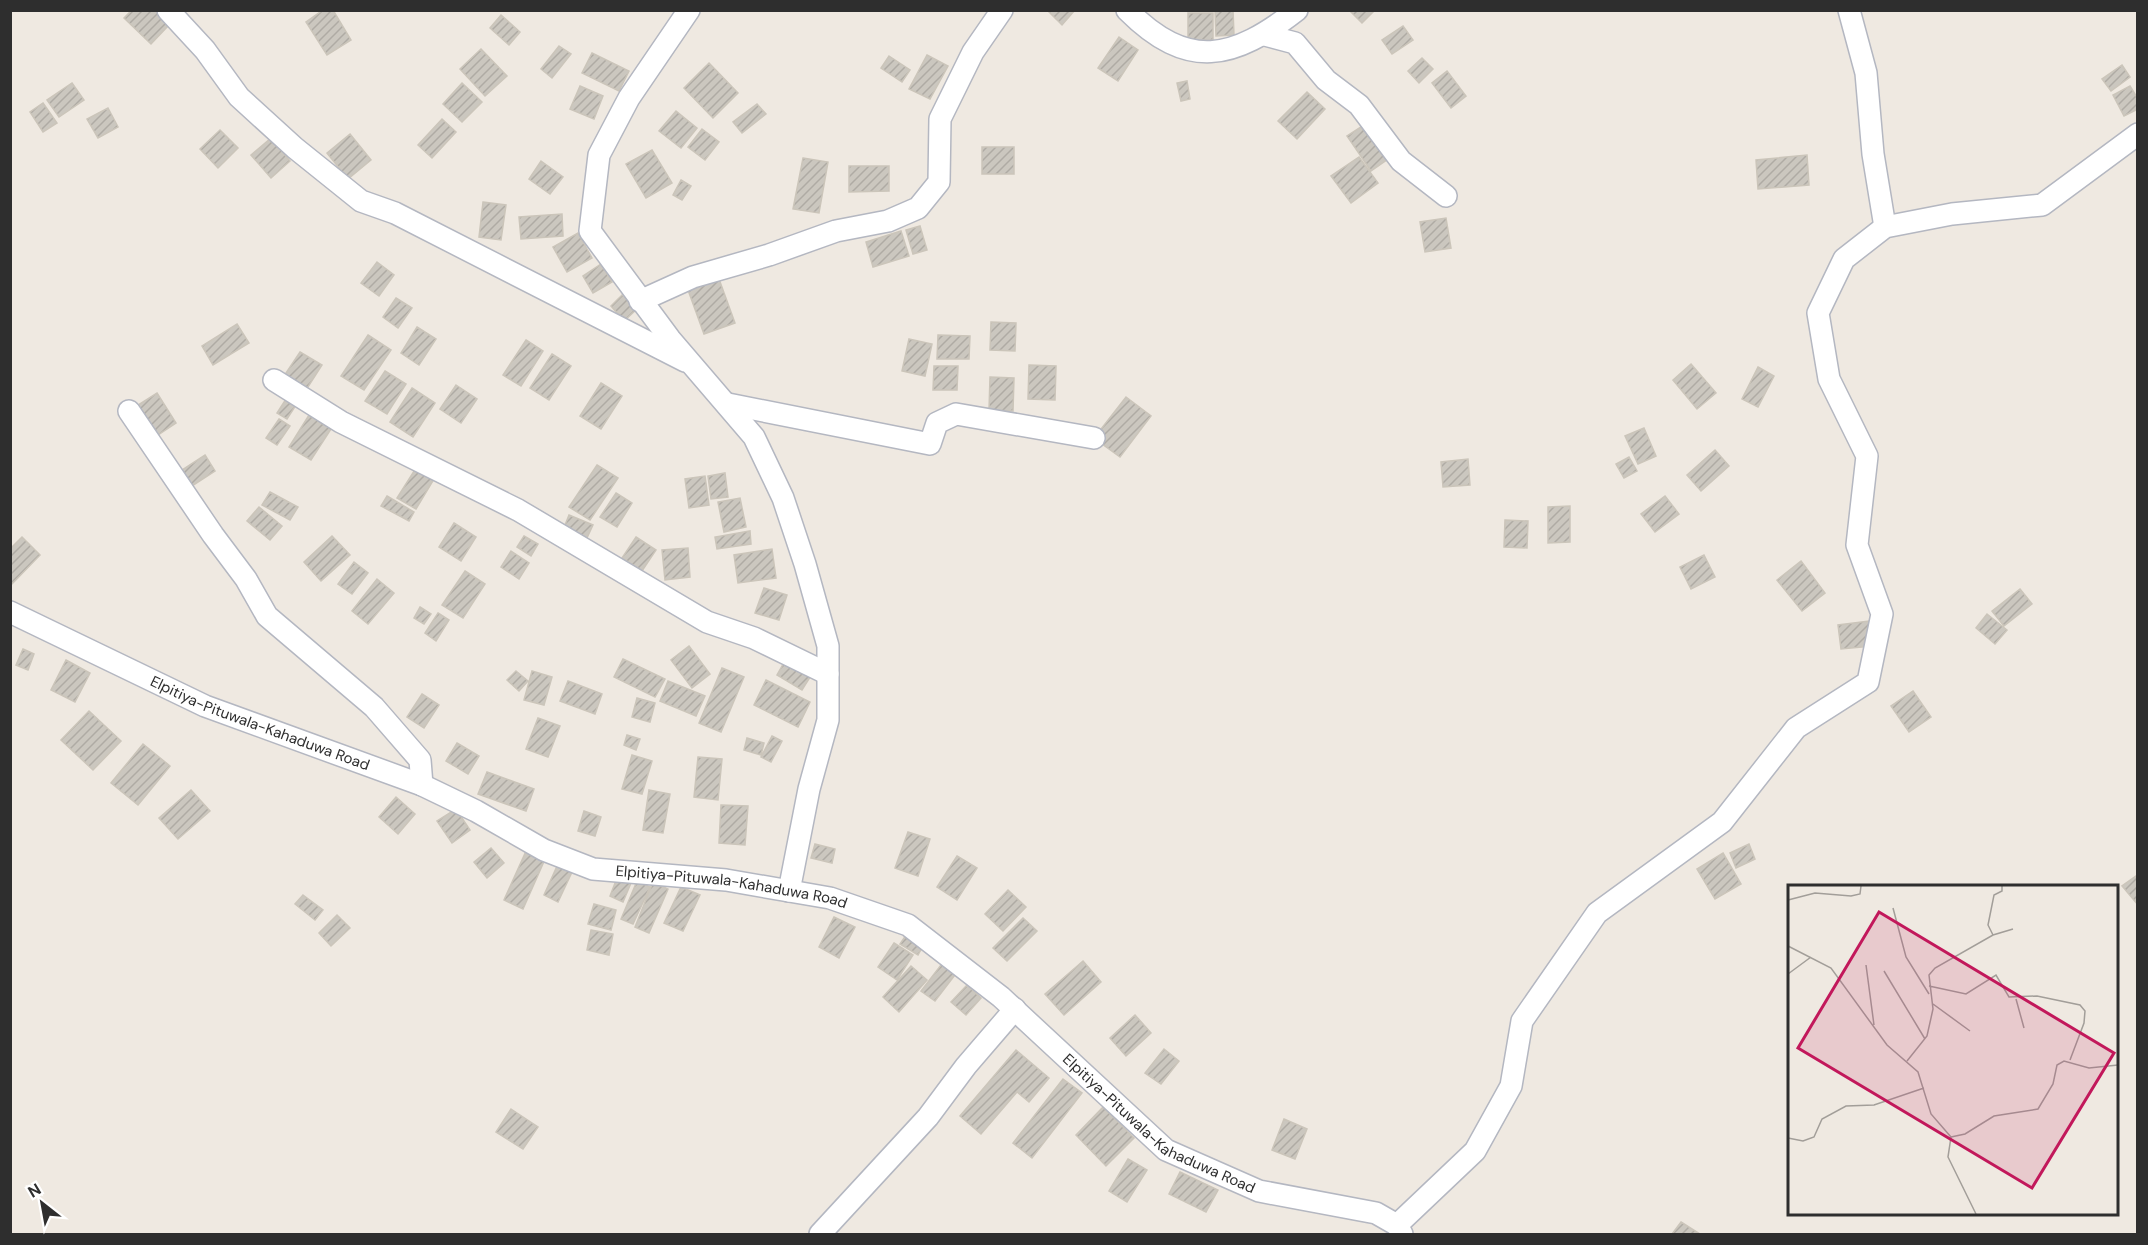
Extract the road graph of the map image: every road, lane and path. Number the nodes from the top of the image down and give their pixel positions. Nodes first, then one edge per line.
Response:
1 (168, 10) edge
2 (689, 10) edge
3 (1002, 10) edge
4 (1127, 10) edge
5 (1297, 10) edge
6 (1849, 10) edge
7 (1265, 35) junction
8 (2138, 134) edge
9 (1446, 196) dead end
10 (1885, 227) junction
11 (640, 301) junction
12 (693, 365) junction
13 (274, 380) dead end
14 (728, 404) junction
15 (129, 411) dead end
16 (1094, 438) dead end
17 (10, 612) edge
18 (828, 674) junction
19 (422, 785) junction
20 (789, 891) junction
21 (1015, 1009) junction
22 (1399, 1230) edge
23 (820, 1234) edge

1 - 12 street
2 - 11 street
3 - 11 street
4 - 7 street
5 - 7 street
6 - 10 street
7 - 9 street
8 - 10 street
10 - 22 street
11 - 12 street
12 - 14 street
13 - 18 street
14 - 16 street
14 - 18 street
15 - 19 street
17 - 19 street, Elpitiya-Pituwala-Kahaduwa Road
18 - 20 street
19 - 20 street, Elpitiya-Pituwala-Kahaduwa Road
20 - 21 street, Elpitiya-Pituwala-Kahaduwa Road
21 - 22 street, Elpitiya-Pituwala-Kahaduwa Road
21 - 23 street

